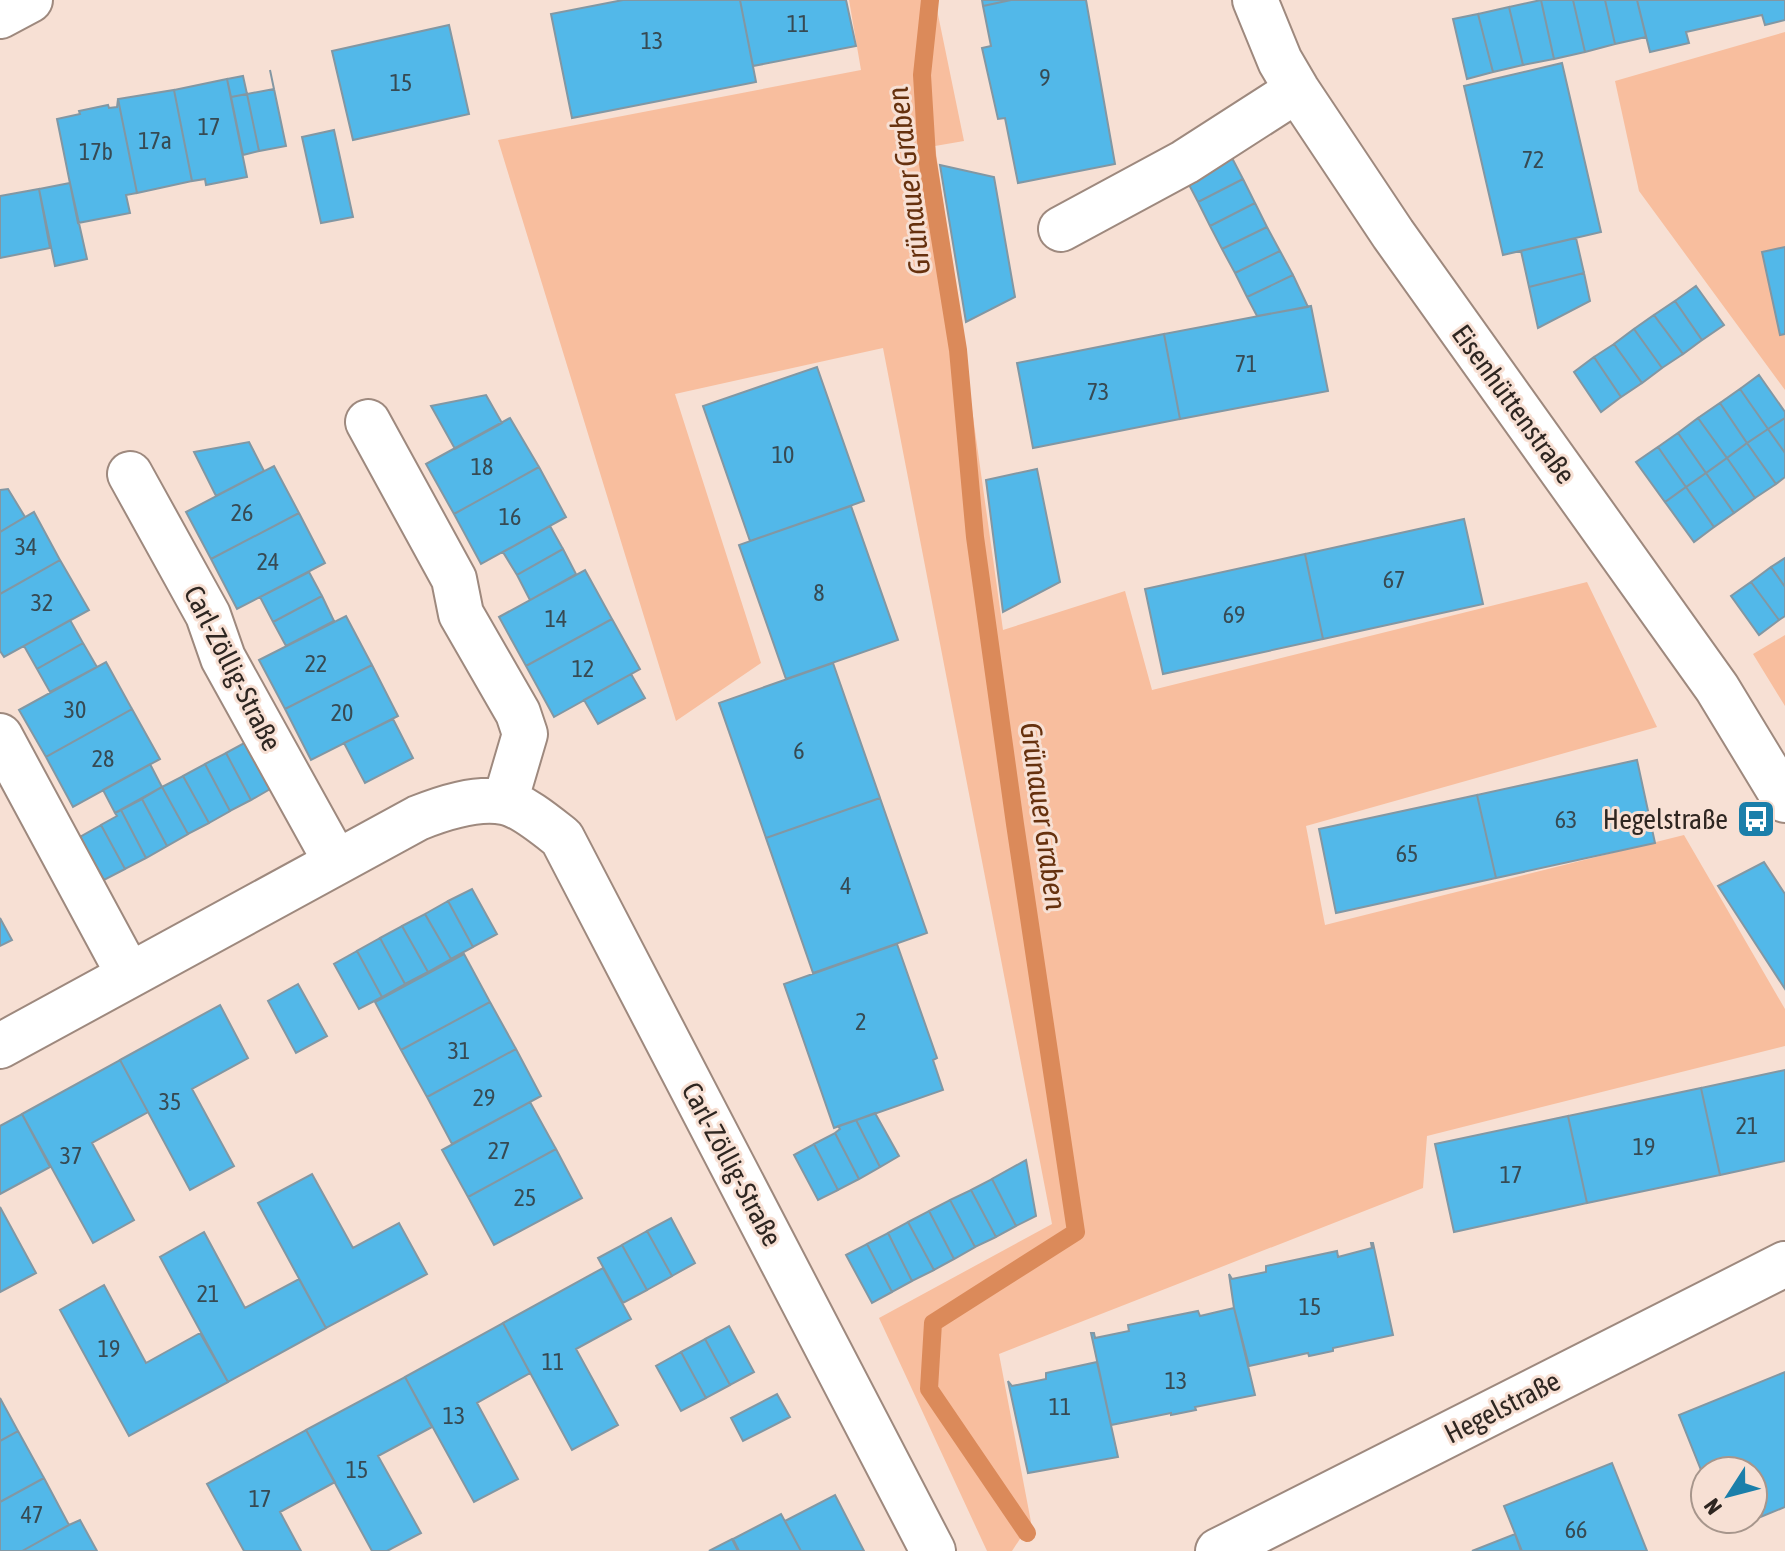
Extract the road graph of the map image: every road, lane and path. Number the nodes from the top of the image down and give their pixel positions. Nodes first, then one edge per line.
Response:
1 (30, 0) edge
2 (1255, 0) edge
3 (0, 16) edge
4 (1297, 90) junction
5 (1061, 229) dead end
6 (368, 422) dead end
7 (130, 474) dead end
8 (0, 736) edge
9 (1785, 800) edge
10 (505, 802) junction
11 (336, 862) junction
12 (129, 975) junction
13 (0, 1046) edge
14 (1785, 1264) edge
15 (933, 1551) edge
16 (1218, 1551) edge

1 - 3 street
2 - 4 street, Eisenhüttenstraße
4 - 5 street
4 - 9 street, Eisenhüttenstraße
6 - 10 street
7 - 11 street, Carl-Zöllig-Straße
8 - 12 street
10 - 11 street
10 - 15 street, Carl-Zöllig-Straße
11 - 12 street
12 - 13 street
14 - 16 street, Hegelstraße

